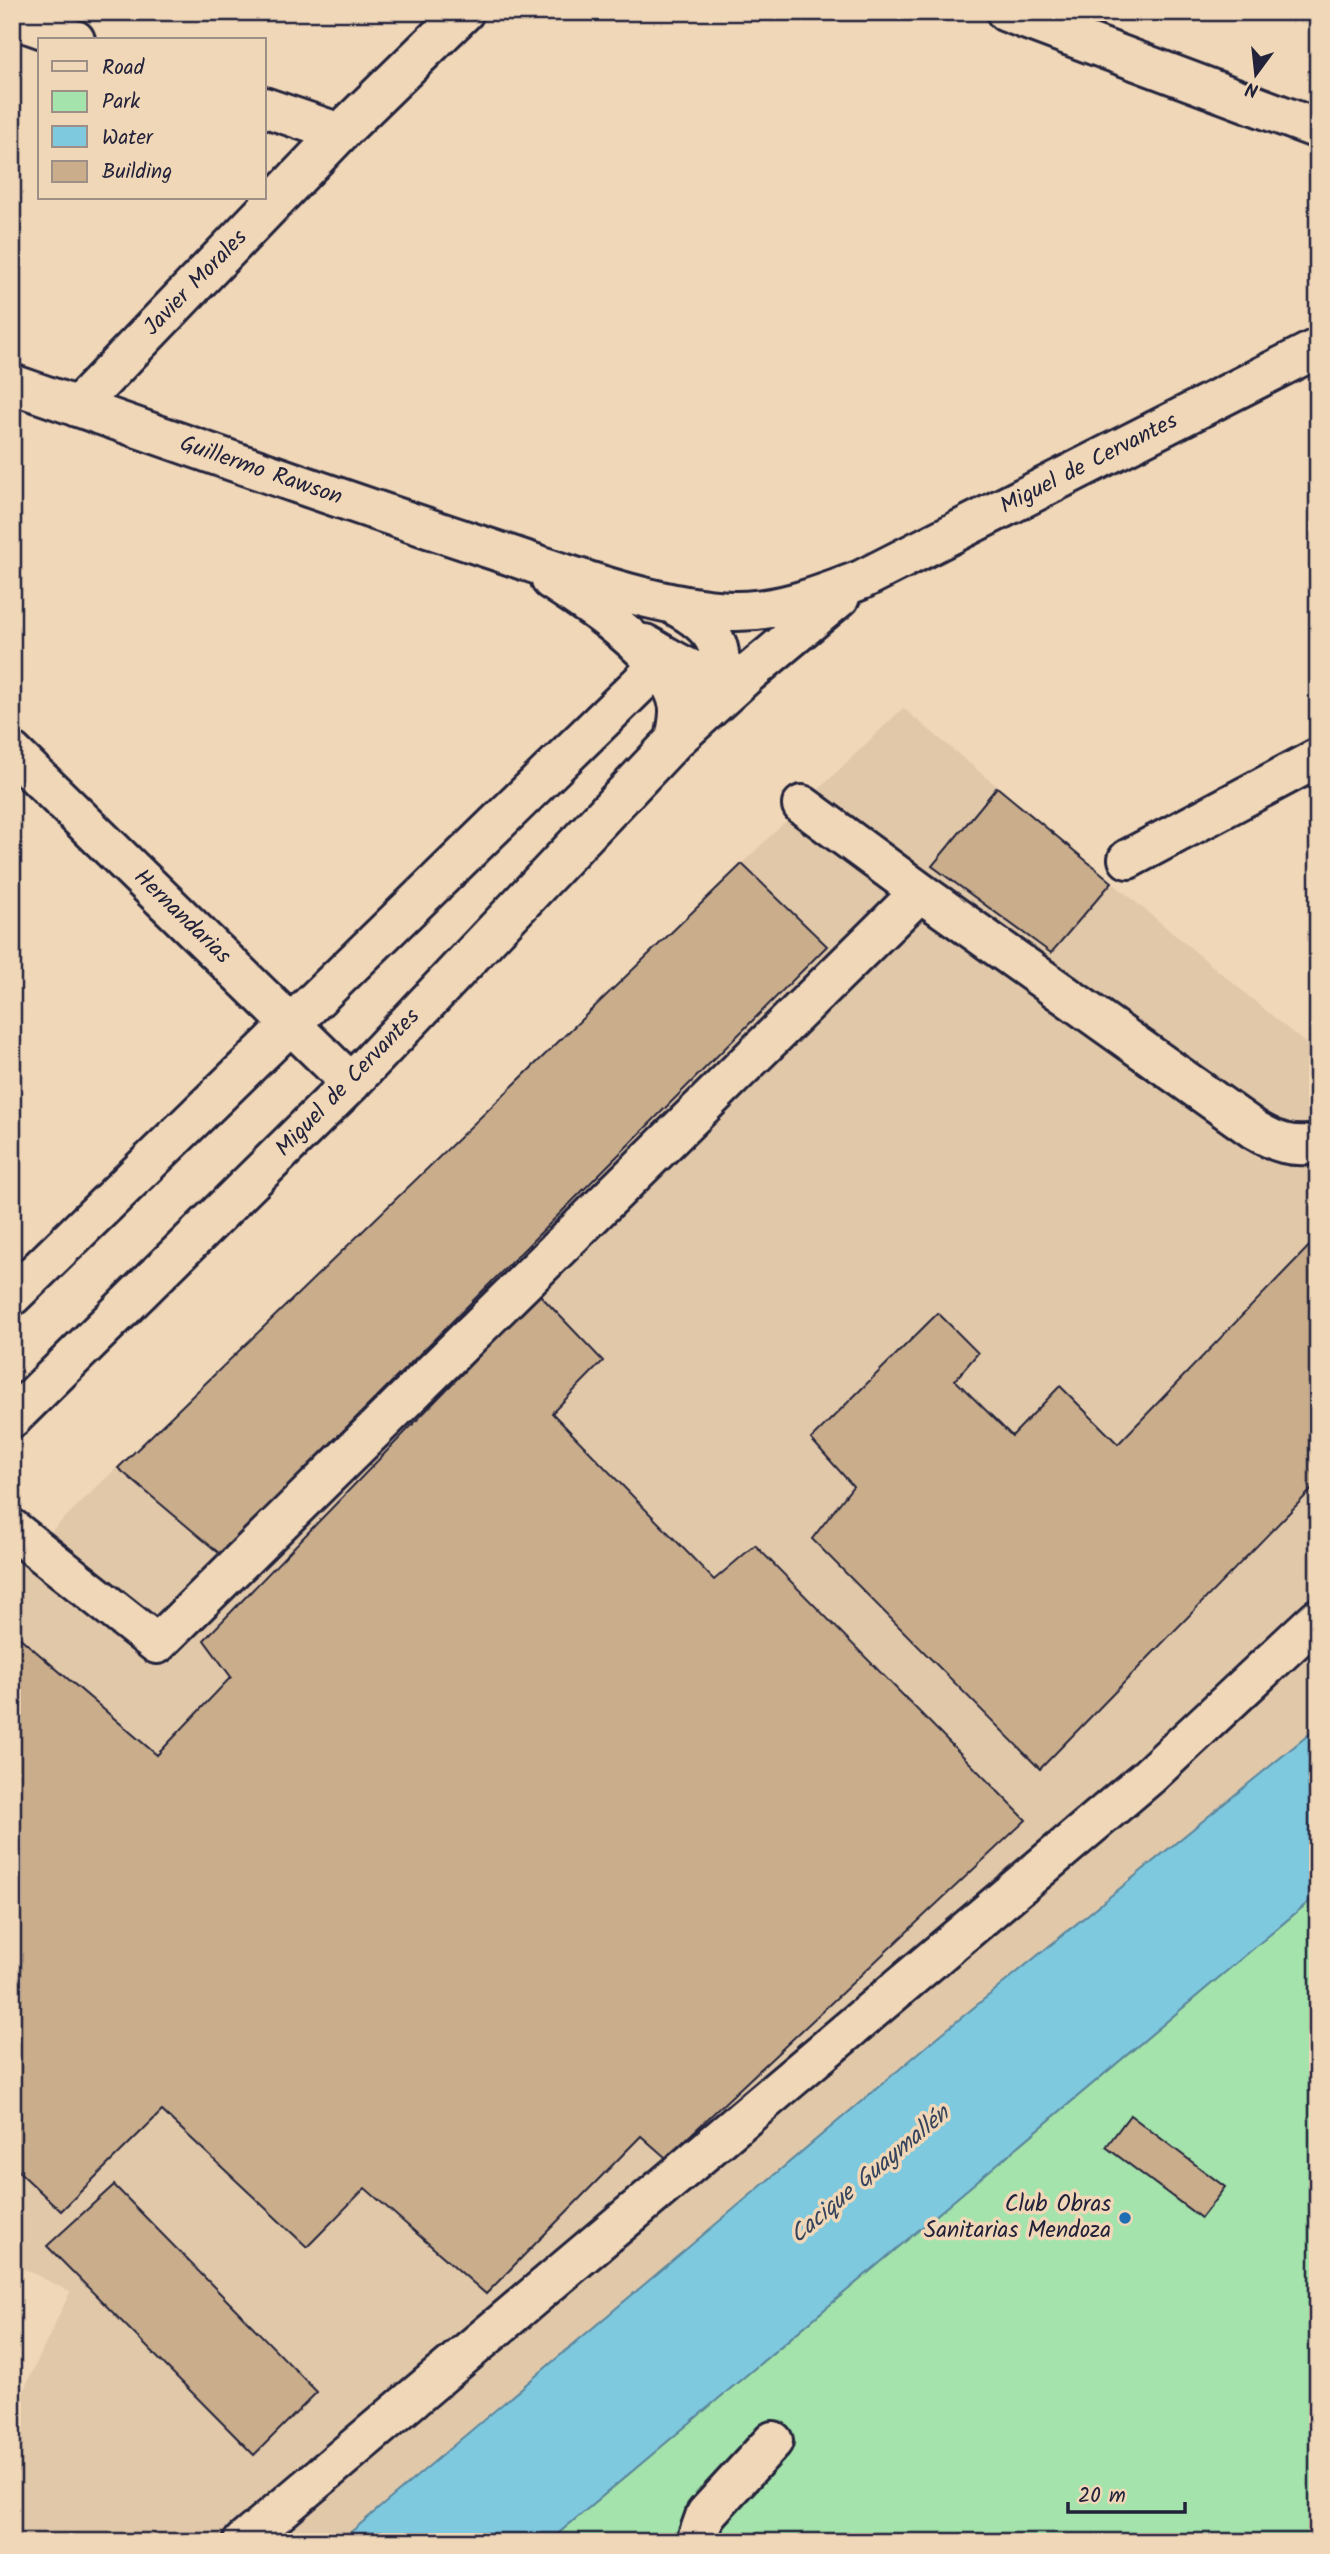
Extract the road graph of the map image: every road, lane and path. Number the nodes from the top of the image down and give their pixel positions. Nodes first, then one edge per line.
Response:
1 (464, 12) edge
2 (1006, 12) edge
3 (12, 18) edge
4 (69, 38) edge
5 (266, 108) edge
6 (1318, 129) edge
7 (340, 133) junction
8 (1318, 348) edge
9 (12, 384) edge
10 (77, 407) junction
11 (510, 555) junction
12 (860, 580) junction
13 (669, 602) junction
14 (774, 609) joint
15 (614, 624) junction
16 (657, 666) junction
17 (734, 675) junction
18 (686, 719) junction
19 (12, 752) edge
20 (1318, 758) edge
21 (802, 805) dead end
22 (1128, 859) dead end
23 (920, 892) junction
24 (291, 1023) junction
25 (351, 1083) junction
26 (1318, 1144) edge
27 (12, 1296) edge
28 (17, 1404) edge
29 (12, 1529) edge
30 (1318, 1618) edge
31 (773, 2441) dead end
32 (243, 2542) edge
33 (696, 2542) edge

1 - 7 main road, Javier Morales
2 - 6 main road
3 - 4 main road
5 - 7 main road
7 - 10 main road, Javier Morales
8 - 12 main road, Miguel de Cervantes
9 - 10 main road, Guillermo Rawson
10 - 11 main road, Guillermo Rawson
11 - 13 main road, Guillermo Rawson
11 - 15 main road, Guillermo Rawson
12 - 14 main road, Miguel de Cervantes
12 - 17 main road, Miguel de Cervantes
13 - 14 main road, Guillermo Rawson
13 - 17 main road, Guillermo Rawson
15 - 16 main road, Guillermo Rawson
15 - 17 main road, Guillermo Rawson
16 - 18 main road, Guillermo Rawson
16 - 24 main road
17 - 18 main road, Miguel de Cervantes
18 - 25 main road, Miguel de Cervantes
19 - 24 main road, Hernandarias
20 - 22 main road
21 - 23 main road
23 - 26 main road
23 - 29 main road
24 - 25 main road, Hernandarias
24 - 27 main road
25 - 28 main road, Miguel de Cervantes
30 - 32 main road
31 - 33 main road

